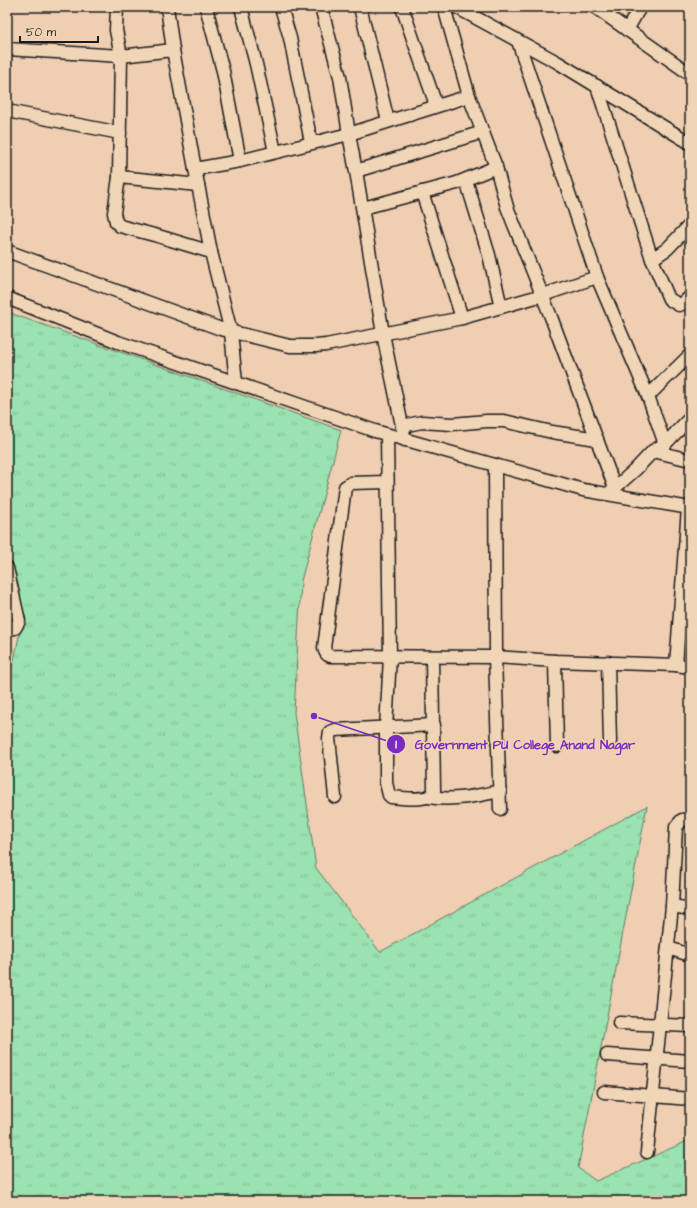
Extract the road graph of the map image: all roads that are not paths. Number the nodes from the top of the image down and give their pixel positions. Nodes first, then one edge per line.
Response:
1 (117, 7) edge
2 (167, 7) edge
3 (206, 7) edge
4 (241, 7) edge
5 (282, 7) edge
6 (321, 7) edge
7 (360, 7) edge
8 (402, 7) edge
9 (444, 7) edge
10 (456, 7) edge
11 (595, 7) edge
12 (640, 7) edge
13 (627, 30) junction
14 (518, 41) junction
15 (7, 49) edge
16 (173, 50) junction
17 (121, 56) junction
18 (690, 74) edge
19 (597, 86) junction
20 (469, 96) junction
21 (436, 106) junction
22 (7, 111) edge
23 (388, 121) junction
24 (483, 132) junction
25 (120, 133) junction
26 (349, 134) junction
27 (311, 142) junction
28 (690, 143) edge
29 (275, 152) junction
30 (240, 161) junction
31 (496, 167) junction
32 (195, 170) junction
33 (356, 170) junction
34 (119, 177) junction
35 (466, 180) junction
36 (198, 184) junction
37 (422, 192) junction
38 (362, 208) junction
39 (690, 225) edge
40 (7, 251) edge
41 (211, 252) junction
42 (652, 259) junction
43 (597, 277) junction
44 (543, 295) junction
45 (690, 297) edge
46 (7, 298) edge
47 (501, 307) junction
48 (462, 318) junction
49 (231, 332) junction
50 (384, 334) junction
51 (690, 355) edge
52 (236, 383) junction
53 (648, 396) junction
54 (690, 418) edge
55 (402, 426) junction
56 (386, 434) junction
57 (597, 439) junction
58 (405, 440) junction
59 (665, 444) junction
60 (653, 451) junction
61 (690, 460) edge
62 (495, 465) junction
63 (387, 482) junction
64 (611, 491) junction
65 (689, 508) edge
66 (7, 569) edge
67 (7, 629) edge
68 (390, 657) junction
69 (432, 657) junction
70 (495, 657) junction
71 (555, 660) junction
72 (608, 662) junction
73 (676, 665) junction
74 (690, 667) edge
75 (434, 725) junction
76 (386, 728) junction
77 (610, 742) dead end
78 (557, 746) dead end
79 (500, 791) junction
80 (335, 797) dead end
81 (430, 797) junction
82 (500, 809) dead end
83 (690, 818) edge
84 (672, 906) junction
85 (690, 909) edge
86 (668, 948) junction
87 (690, 955) edge
88 (619, 1023) dead end
89 (660, 1024) junction
90 (690, 1026) edge
91 (607, 1055) dead end
92 (656, 1059) junction
93 (690, 1061) edge
94 (604, 1092) dead end
95 (652, 1097) junction
96 (690, 1099) edge
97 (647, 1152) dead end

1 - 17 street
2 - 16 street
3 - 30 street
4 - 29 street
5 - 27 street
6 - 26 street
7 - 23 street
8 - 21 street
9 - 20 street
10 - 14 street
11 - 13 street
12 - 13 street
13 - 18 street
14 - 19 street
14 - 43 street
15 - 17 street
16 - 17 street
16 - 32 street
17 - 25 street
19 - 28 street
19 - 42 street
20 - 21 street
20 - 24 street
21 - 23 street
22 - 25 street
23 - 26 street
24 - 31 street
24 - 33 street
25 - 34 street
26 - 27 street
26 - 33 street
27 - 29 street
29 - 30 street
30 - 32 street
31 - 35 street
31 - 44 street
32 - 36 street
33 - 38 street
34 - 36 street
34 - 41 street
35 - 37 street
35 - 47 street
36 - 41 street
37 - 38 street
37 - 48 street
38 - 50 street
39 - 42 street
40 - 49 street
41 - 49 street
42 - 45 street
43 - 44 street
43 - 53 street
44 - 47 street
44 - 57 street
46 - 52 street
47 - 48 street
48 - 50 street
49 - 50 street
49 - 52 street
50 - 55 street
51 - 53 street
52 - 56 street
53 - 59 street
54 - 59 street
55 - 57 street
55 - 58 street
56 - 58 street
56 - 63 street
57 - 64 street
58 - 62 street
59 - 60 street
60 - 61 street
60 - 64 street
62 - 64 street
62 - 70 street
63 - 68 street
63 - 68 street
64 - 65 street
65 - 73 street
66 - 67 street
68 - 69 street
68 - 76 street
69 - 70 street
69 - 75 street
70 - 71 street
70 - 79 street
71 - 72 street
71 - 78 street
72 - 73 street
72 - 77 street
73 - 74 street
75 - 76 street
75 - 81 street
76 - 80 street
76 - 81 street
79 - 81 street
79 - 82 street
83 - 84 street
84 - 85 street
84 - 86 street
86 - 87 street
86 - 89 street
88 - 89 street
89 - 90 street
89 - 92 street
91 - 92 street
92 - 93 street
92 - 95 street
94 - 95 street
95 - 96 street
95 - 97 street

